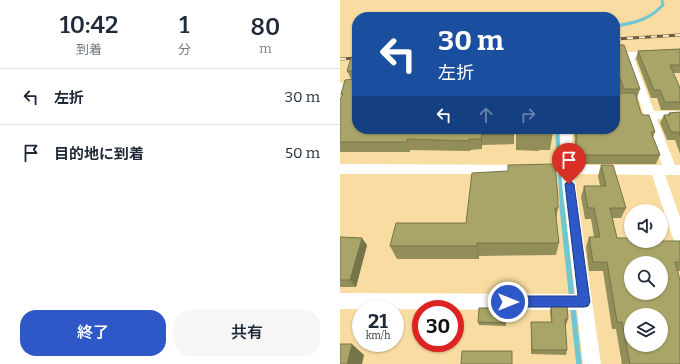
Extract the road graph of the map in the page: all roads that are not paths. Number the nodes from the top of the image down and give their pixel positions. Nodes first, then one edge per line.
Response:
1 (661, 53) edge
2 (352, 86) edge
3 (340, 91) edge
4 (650, 115) junction
5 (680, 115) edge
6 (566, 134) edge
7 (340, 169) edge
8 (567, 169) junction
9 (669, 170) edge
10 (680, 238) edge
11 (340, 302) edge
12 (584, 302) junction
13 (592, 364) edge

1 - 4 street
2 - 3 street
4 - 5 street
4 - 9 street
6 - 8 street
7 - 8 street
8 - 9 street
8 - 12 street
9 - 10 street
11 - 12 street
12 - 13 street

